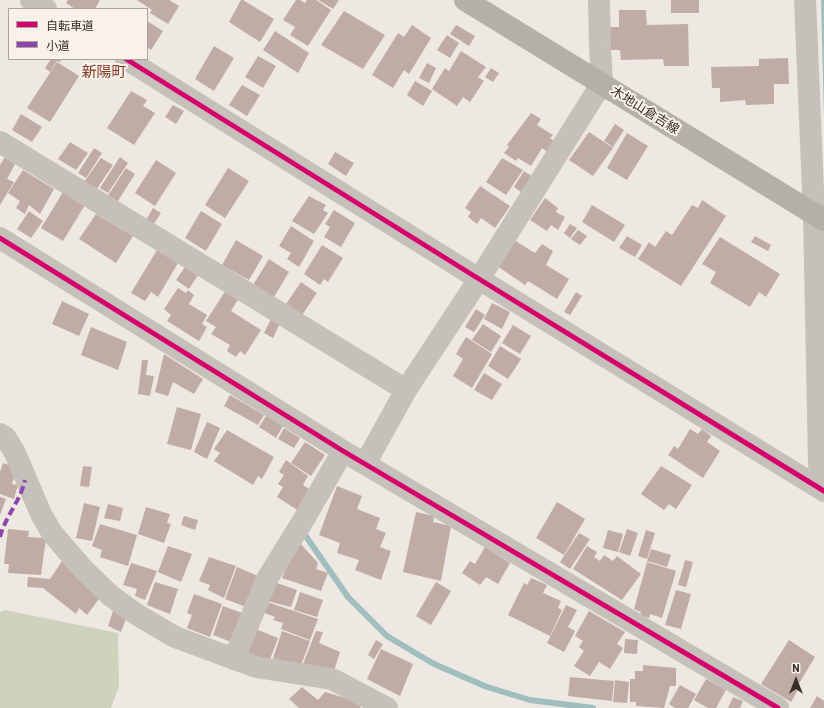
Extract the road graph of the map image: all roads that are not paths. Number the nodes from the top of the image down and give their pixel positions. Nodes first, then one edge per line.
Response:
1 (31, 0) edge
2 (465, 0) edge
3 (598, 0) edge
4 (805, 0) edge
5 (44, 8) edge
6 (128, 60) edge
7 (602, 83) junction
8 (0, 142) edge
9 (821, 218) edge
10 (0, 238) edge
11 (479, 279) junction
12 (406, 390) junction
13 (0, 434) edge
14 (343, 452) junction
15 (365, 464) junction
16 (824, 491) edge
17 (234, 659) junction
18 (387, 708) edge
19 (778, 708) edge

1 - 5 street
2 - 7 main road, 木地山倉吉線
3 - 7 street
4 - 9 street
6 - 11 street
7 - 9 main road, 木地山倉吉線
7 - 11 street
8 - 12 street
9 - 16 street
10 - 14 street
11 - 12 street
11 - 16 street
12 - 15 street
13 - 17 street
14 - 15 street
14 - 17 street
15 - 19 street
17 - 18 street

